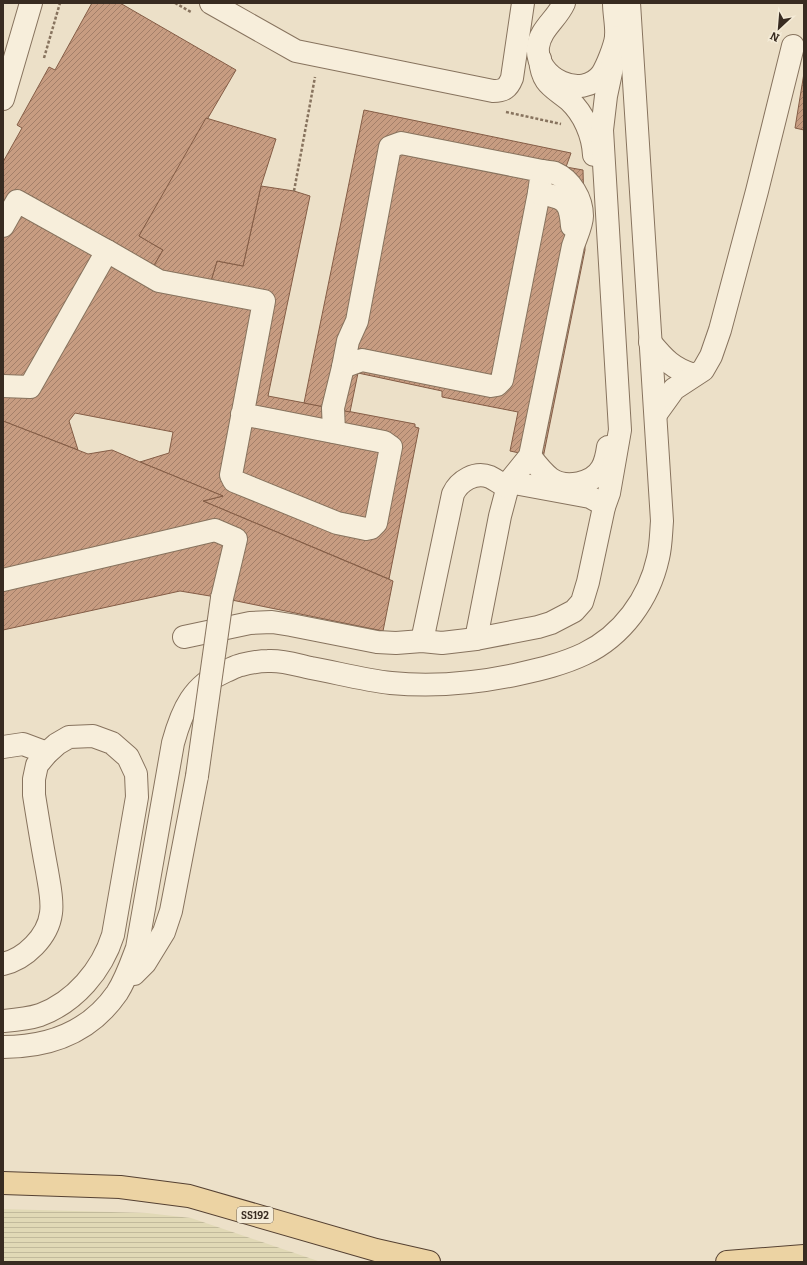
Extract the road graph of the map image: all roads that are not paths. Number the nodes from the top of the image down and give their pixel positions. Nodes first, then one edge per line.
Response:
1 (31, 3) edge
2 (211, 3) edge
3 (522, 3) edge
4 (564, 3) edge
5 (614, 3) edge
6 (629, 3) edge
7 (616, 36) junction
8 (793, 46) dead end
9 (540, 60) junction
10 (3, 99) edge
11 (542, 171) junction
12 (539, 193) junction
13 (3, 226) edge
14 (574, 246) junction
15 (107, 251) junction
16 (650, 342) junction
17 (343, 366) junction
18 (694, 375) junction
19 (3, 386) edge
20 (242, 414) junction
21 (656, 414) junction
22 (334, 432) junction
23 (530, 456) junction
24 (508, 484) junction
25 (561, 488) junction
26 (604, 507) junction
27 (3, 580) edge
28 (184, 637) dead end
29 (476, 639) junction
30 (422, 641) junction
31 (3, 747) edge
32 (47, 753) junction
33 (3, 964) edge
34 (117, 992) junction
35 (3, 1021) edge
36 (3, 1047) edge
37 (3, 1182) edge
38 (804, 1256) edge
39 (429, 1262) edge
40 (727, 1262) edge

1 - 10 lane
2 - 3 lane
4 - 9 lane
5 - 7 lane
6 - 16 lane
7 - 9 lane
7 - 26 lane
8 - 18 lane
9 - 25 lane
11 - 12 lane
11 - 14 lane
11 - 17 lane
12 - 14 lane
12 - 17 lane
13 - 15 lane
14 - 23 lane
15 - 19 lane
15 - 20 lane
16 - 18 lane
16 - 21 lane
17 - 22 lane
18 - 21 lane
20 - 22 lane
20 - 22 lane
21 - 34 lane
23 - 24 lane
23 - 25 lane
24 - 25 lane
24 - 29 lane
24 - 30 lane
25 - 26 lane
26 - 29 lane
27 - 34 lane, bridge
28 - 30 lane
29 - 30 lane
31 - 32 lane
32 - 33 lane
32 - 35 lane
34 - 36 lane
37 - 39 main road, SS192
38 - 40 main road

